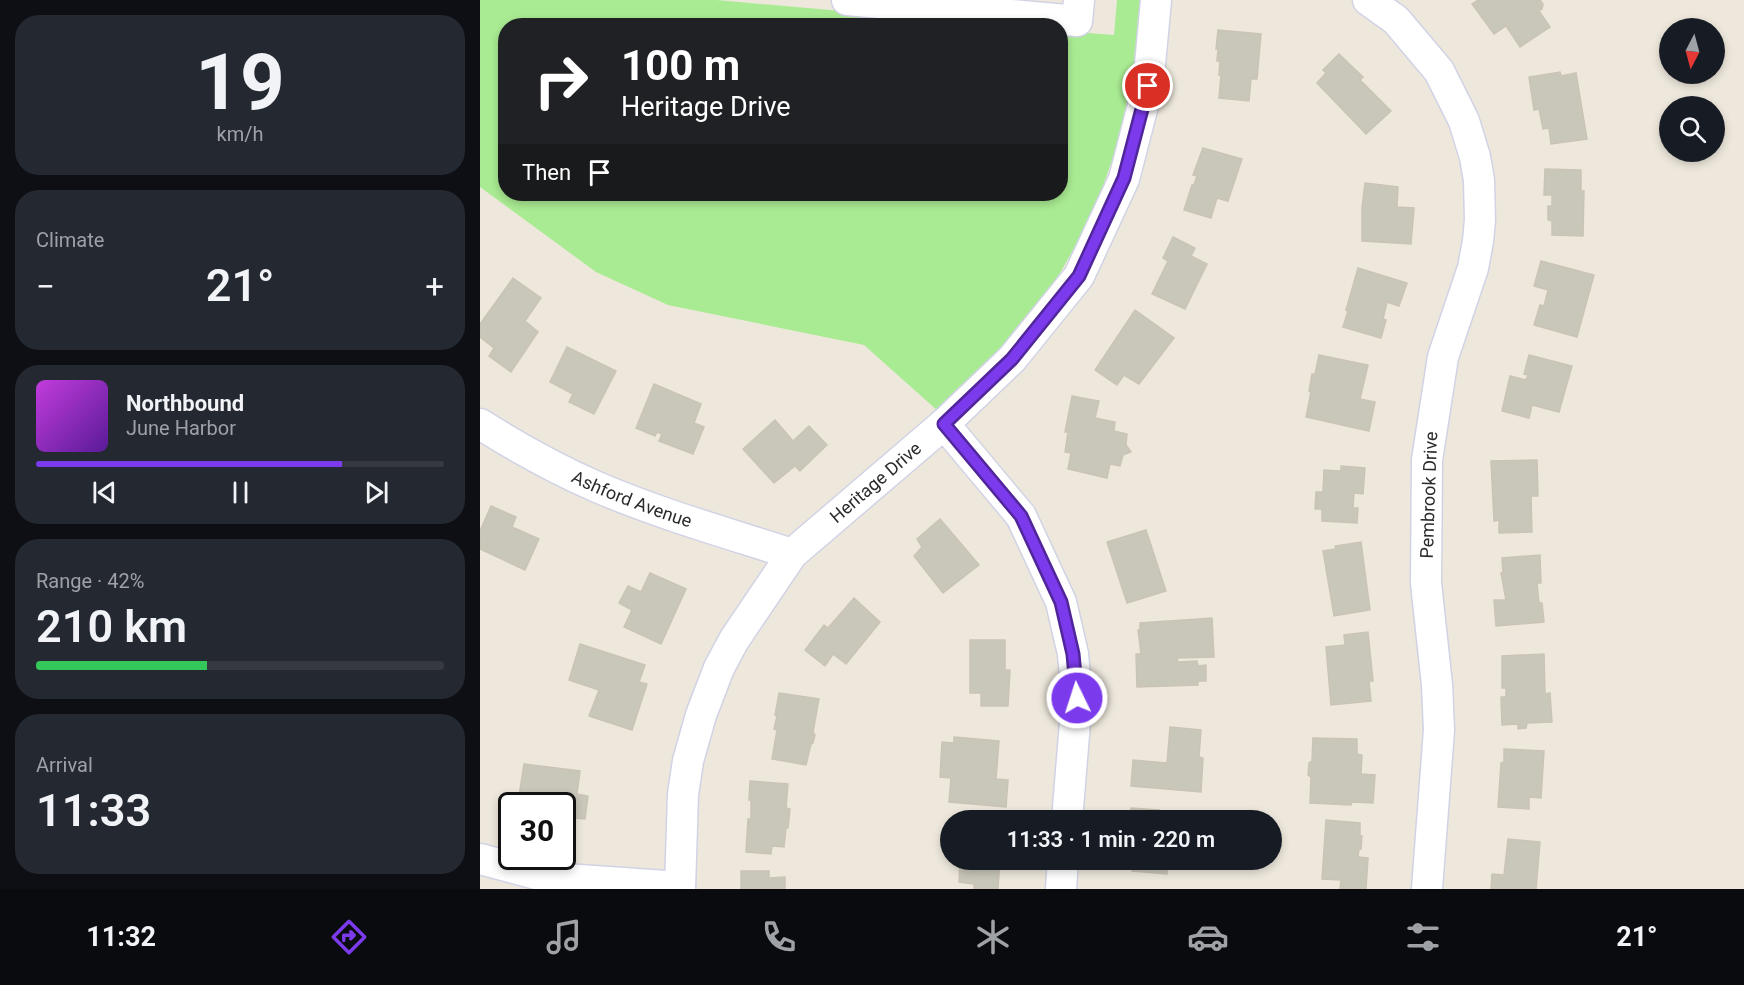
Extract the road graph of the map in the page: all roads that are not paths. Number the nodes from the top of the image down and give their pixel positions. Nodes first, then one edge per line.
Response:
1 (847, 0) edge
2 (1079, 0) edge
3 (1156, 0) edge
4 (1368, 0) edge
5 (1005, 7) edge
6 (1062, 18) edge
7 (1068, 19) edge
8 (480, 424) edge
9 (944, 424) junction
10 (792, 554) junction
11 (1068, 810) edge
12 (480, 859) edge
13 (1062, 870) edge
14 (680, 888) edge
15 (1061, 889) edge
16 (1427, 889) edge

1 - 5 street
2 - 7 street
3 - 9 street, Heritage Drive
4 - 16 street, Pembrook Drive
5 - 6 street
8 - 10 street, Ashford Avenue
9 - 10 street, Heritage Drive
9 - 11 street
10 - 14 street, Heritage Drive
12 - 14 street
13 - 15 street

